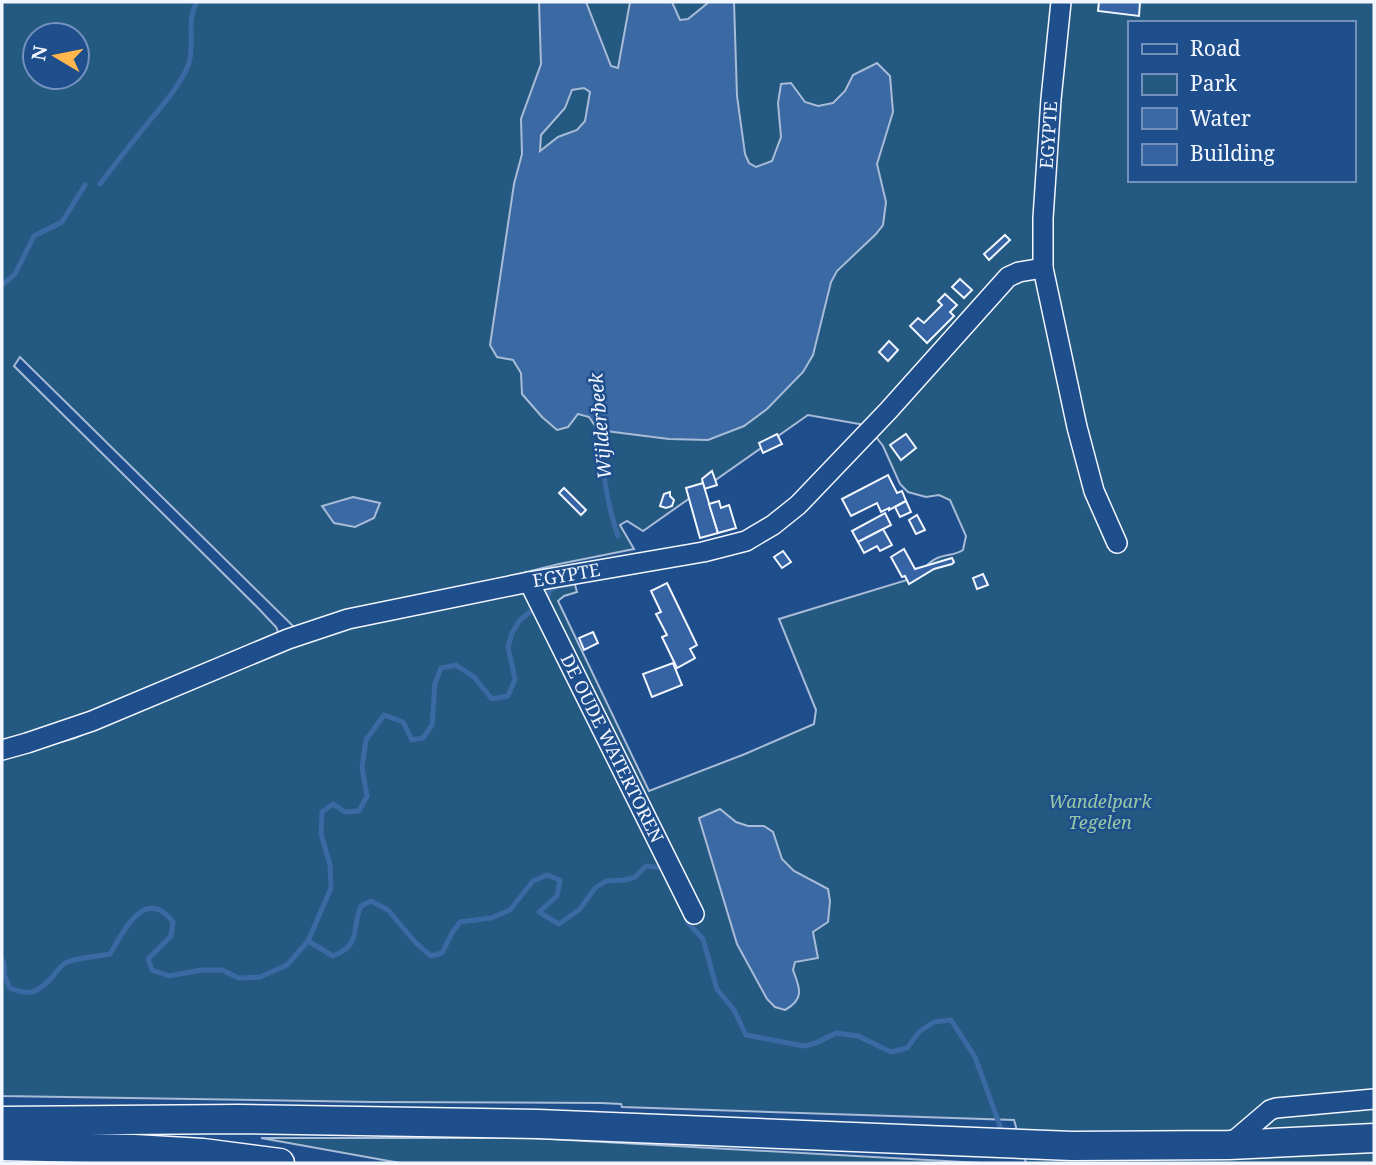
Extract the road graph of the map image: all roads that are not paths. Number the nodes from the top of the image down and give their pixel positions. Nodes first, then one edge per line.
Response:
1 (1061, 2) edge
2 (1043, 268) junction
3 (1117, 543) dead end
4 (529, 582) junction
5 (2, 750) edge
6 (694, 914) dead end
7 (1374, 1099) edge
8 (2, 1121) edge
9 (1374, 1138) edge
10 (1229, 1145) junction
11 (2, 1146) edge
12 (280, 1163) edge

1 - 2 street, EGYPTE
2 - 3 street, EGYPTE
2 - 4 street, EGYPTE
4 - 5 street, EGYPTE
4 - 6 street, DE OUDE WATERTOREN
7 - 10 street
8 - 10 highway
9 - 10 highway
11 - 12 highway

